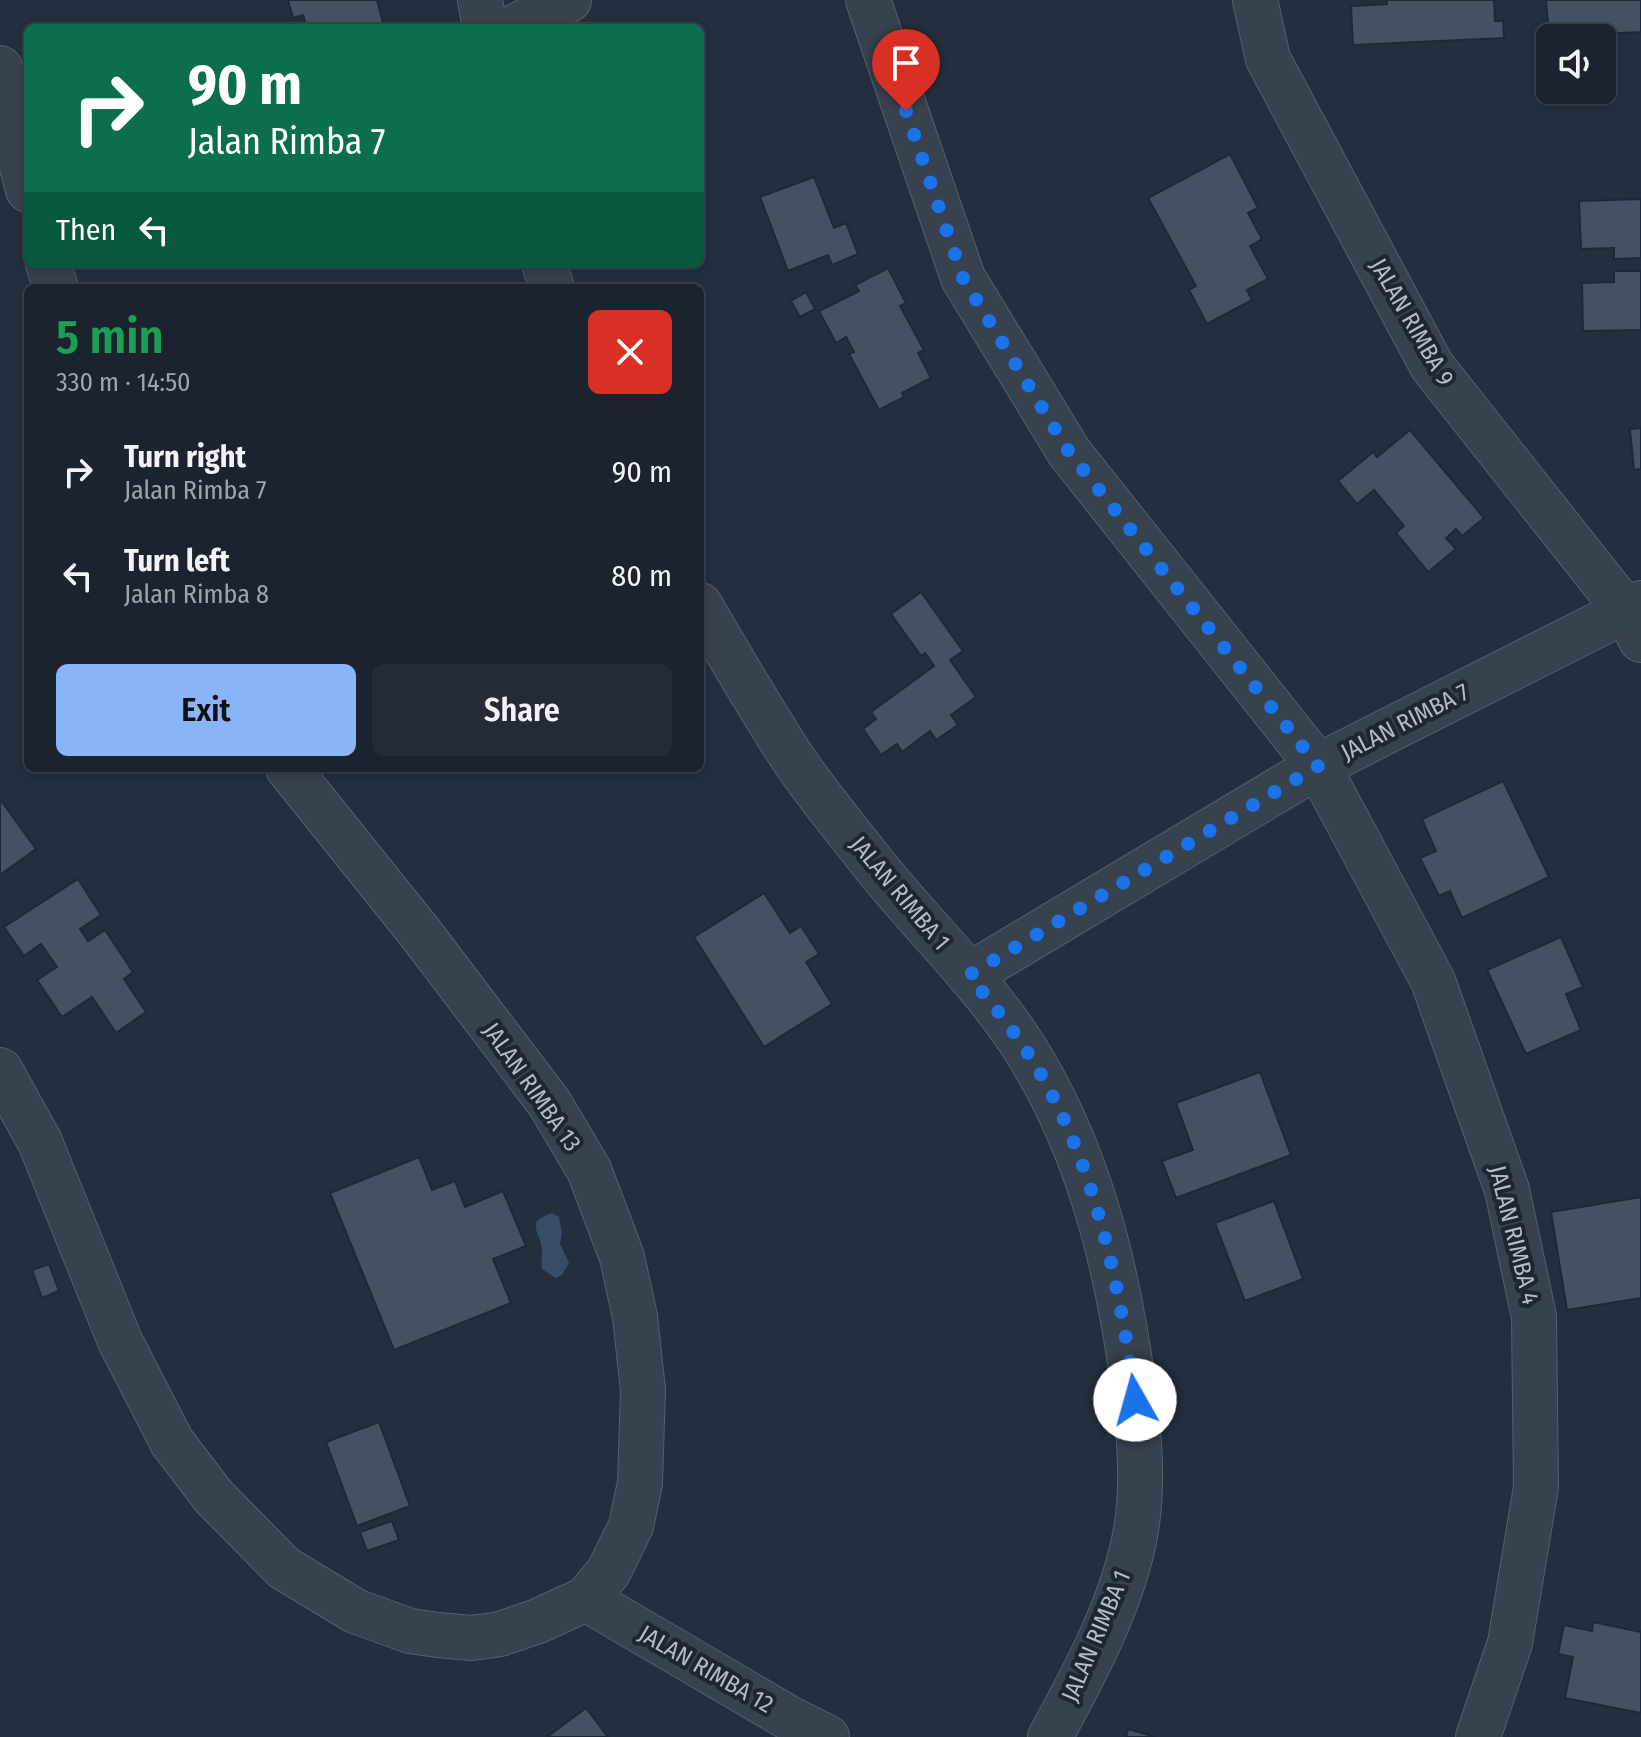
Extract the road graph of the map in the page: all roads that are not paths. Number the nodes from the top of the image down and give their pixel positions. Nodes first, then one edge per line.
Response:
1 (480, 0) edge
2 (569, 0) edge
3 (868, 0) edge
4 (1255, 0) edge
5 (484, 24) edge
6 (520, 24) edge
7 (0, 68) edge
8 (24, 175) edge
9 (704, 612) edge
10 (1636, 618) edge
11 (1318, 766) junction
12 (291, 772) edge
13 (969, 975) junction
14 (0, 1070) edge
15 (586, 1599) junction
16 (827, 1737) edge
17 (1050, 1737) edge
18 (1478, 1737) edge

1 - 5 street
2 - 6 street
3 - 11 street, JALAN RIMBA 4
4 - 10 street, JALAN RIMBA 9
7 - 8 street
9 - 13 street, JALAN RIMBA 1
10 - 11 street, JALAN RIMBA 7
11 - 13 street, JALAN RIMBA 7
11 - 18 street, JALAN RIMBA 4
12 - 15 street, JALAN RIMBA 13
13 - 17 street, JALAN RIMBA 1
14 - 15 street, JALAN RIMBA 13
15 - 16 street, JALAN RIMBA 12

